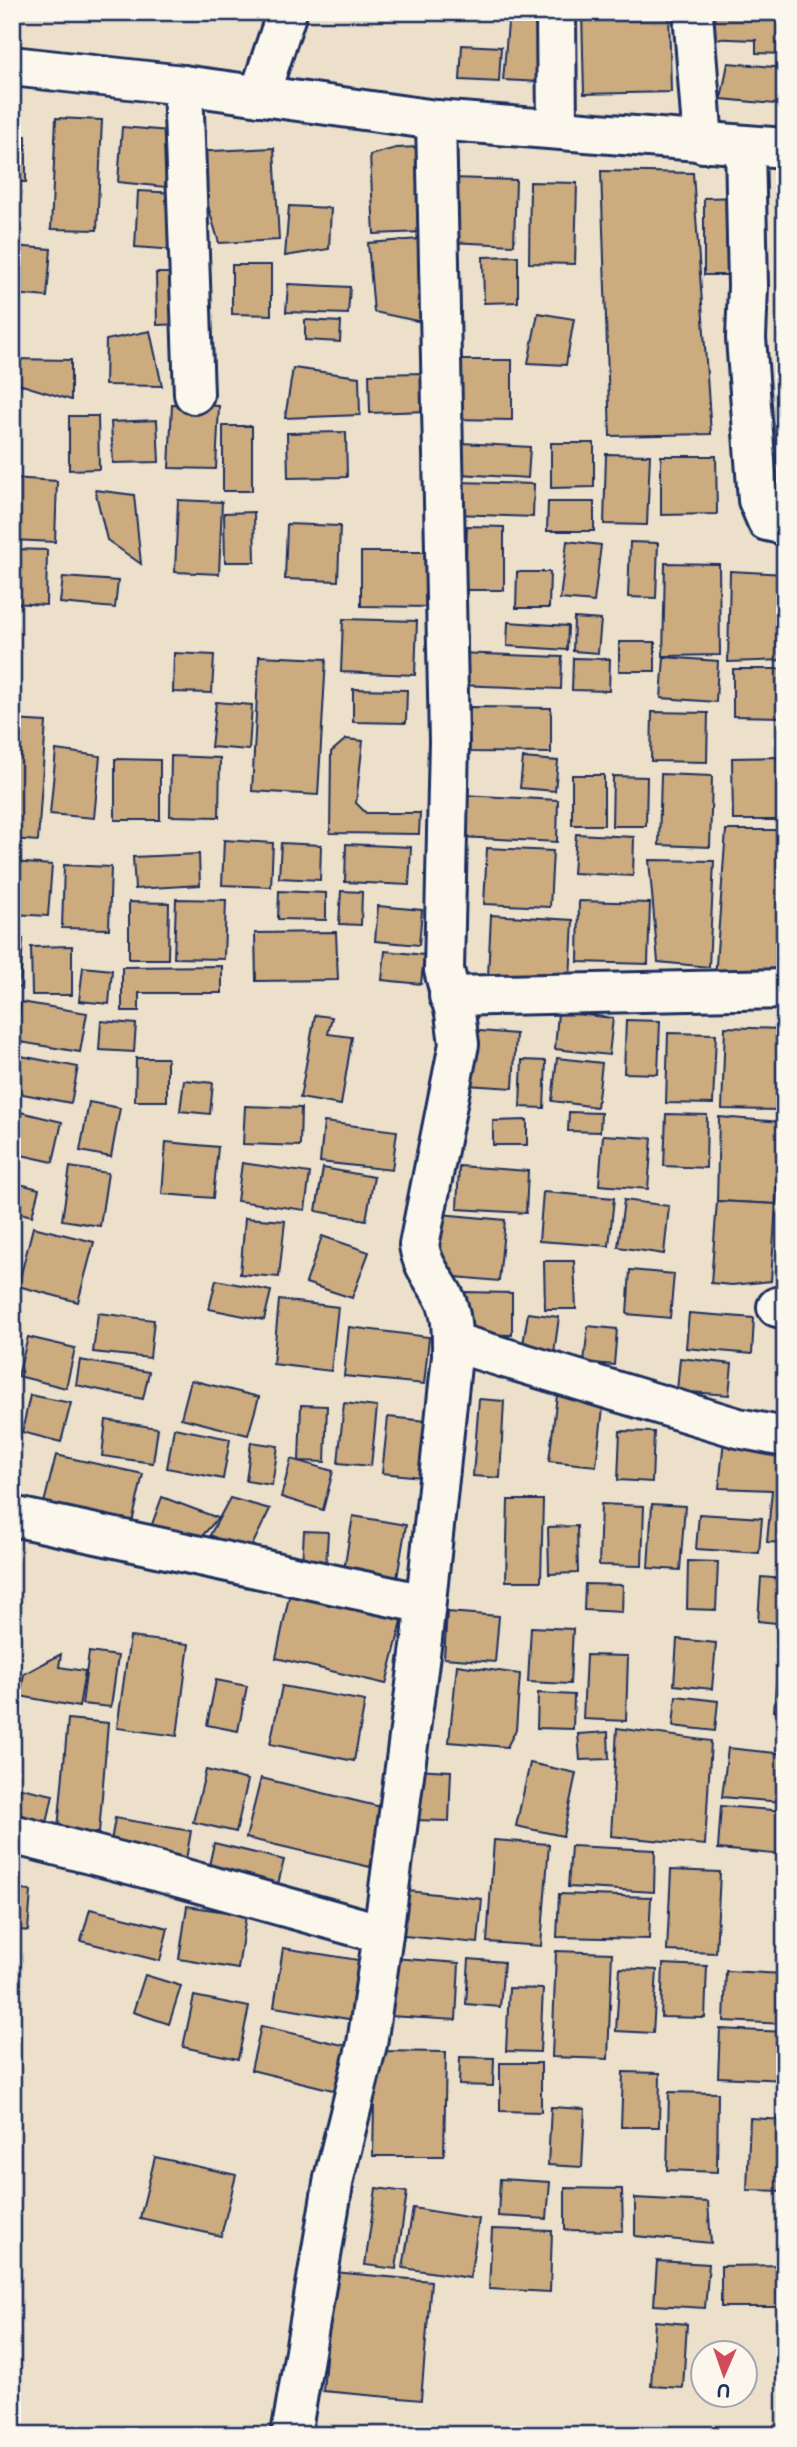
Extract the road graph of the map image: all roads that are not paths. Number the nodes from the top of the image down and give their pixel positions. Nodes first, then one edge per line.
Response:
1 (287, 12) edge
2 (556, 12) edge
3 (693, 12) edge
4 (12, 66) edge
5 (183, 85) junction
6 (259, 96) junction
7 (436, 120) junction
8 (557, 128) junction
9 (703, 143) junction
10 (745, 146) junction
11 (785, 148) edge
12 (194, 394) dead end
13 (785, 526) edge
14 (785, 989) edge
15 (449, 996) junction
16 (452, 1342) junction
17 (785, 1437) edge
18 (12, 1516) edge
19 (425, 1604) junction
20 (12, 1834) edge
21 (383, 1934) junction
22 (291, 2435) edge

1 - 6 street
2 - 8 street
3 - 9 street
4 - 5 street
5 - 6 street
5 - 12 street
6 - 7 street
7 - 8 street
7 - 15 street
8 - 9 street
9 - 10 street
10 - 11 street
10 - 13 street
14 - 15 street
15 - 16 street
16 - 17 street
16 - 19 street
18 - 19 street
19 - 21 street
20 - 21 street
21 - 22 street

